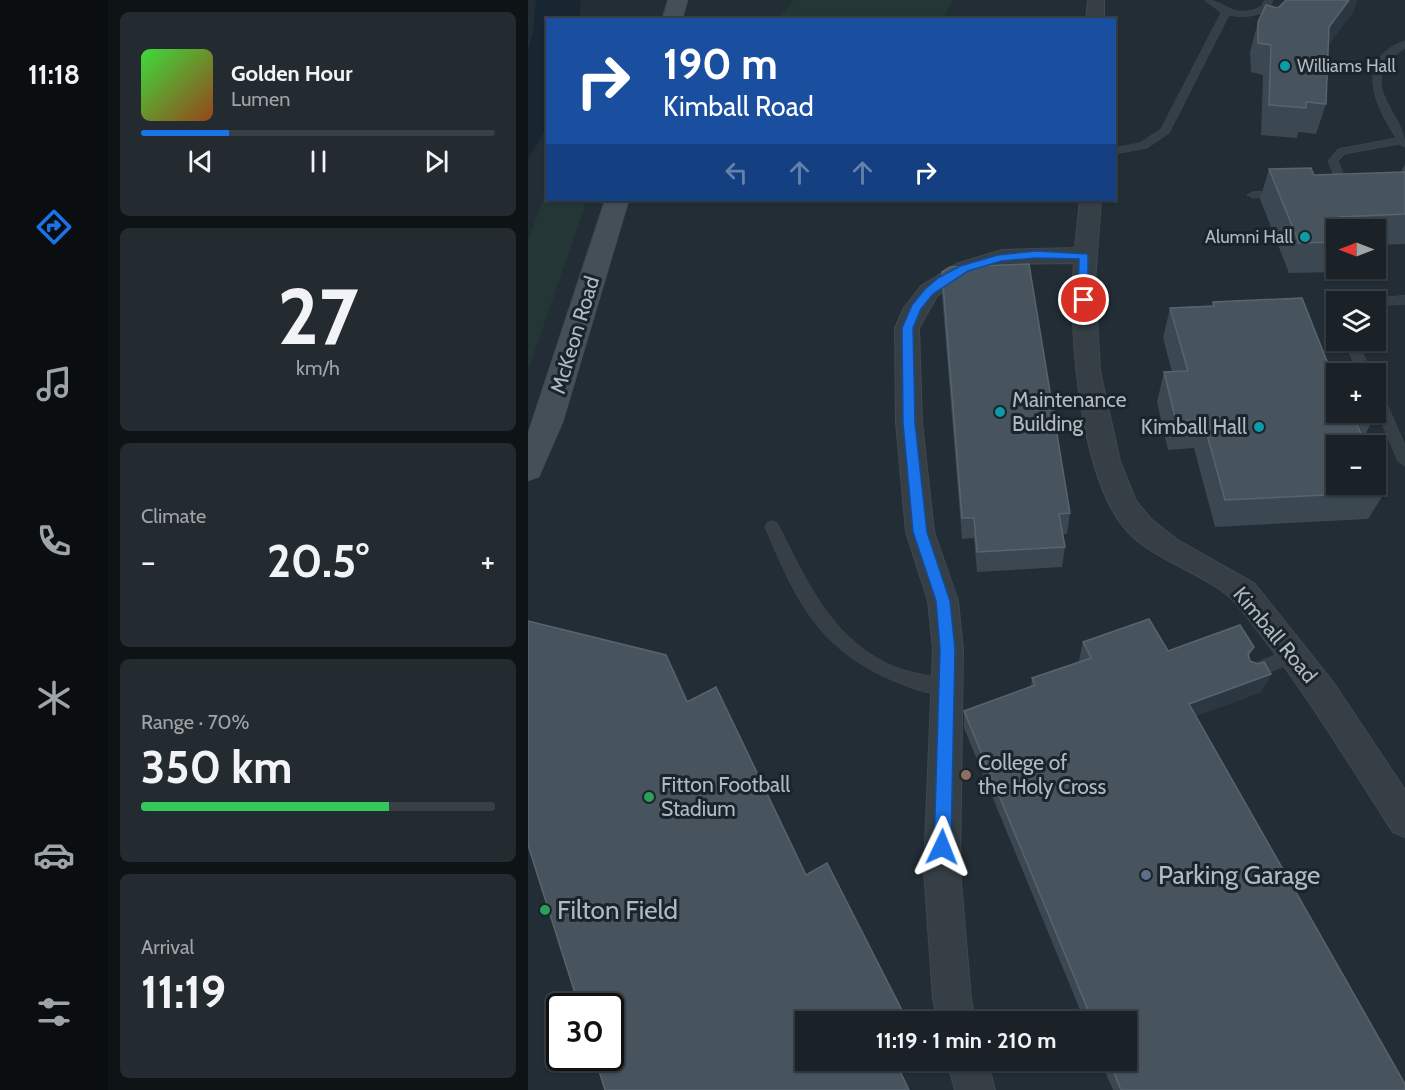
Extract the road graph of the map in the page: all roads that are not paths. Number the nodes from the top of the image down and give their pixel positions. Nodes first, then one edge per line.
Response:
1 (678, 0) edge
2 (1096, 0) edge
3 (1209, 0) edge
4 (1269, 0) edge
5 (1226, 12) junction
6 (673, 18) edge
7 (1095, 18) edge
8 (1405, 44) edge
9 (1404, 142) edge
10 (1116, 151) edge
11 (1346, 192) edge
12 (1287, 194) edge
13 (1252, 195) dead end
14 (617, 201) edge
15 (1090, 201) edge
16 (1084, 256) junction
17 (1405, 300) edge
18 (1386, 301) edge
19 (1386, 418) edge
20 (1405, 461) edge
21 (528, 469) edge
22 (772, 527) dead end
23 (1292, 656) junction
24 (1250, 673) edge
25 (947, 688) junction
26 (1405, 820) edge
27 (955, 1011) edge
28 (970, 1071) edge
29 (975, 1090) edge

1 - 6 main road
2 - 7 street
3 - 5 lane
4 - 5 lane
5 - 10 lane
8 - 9 lane
9 - 11 lane
12 - 13 lane
14 - 21 main road, McKeon Road
15 - 16 street, Kimball Road
16 - 23 street, Kimball Road
16 - 25 street
17 - 18 lane
19 - 20 lane
22 - 25 lane
23 - 24 lane
23 - 26 street, Kimball Road
25 - 27 street
28 - 29 street

